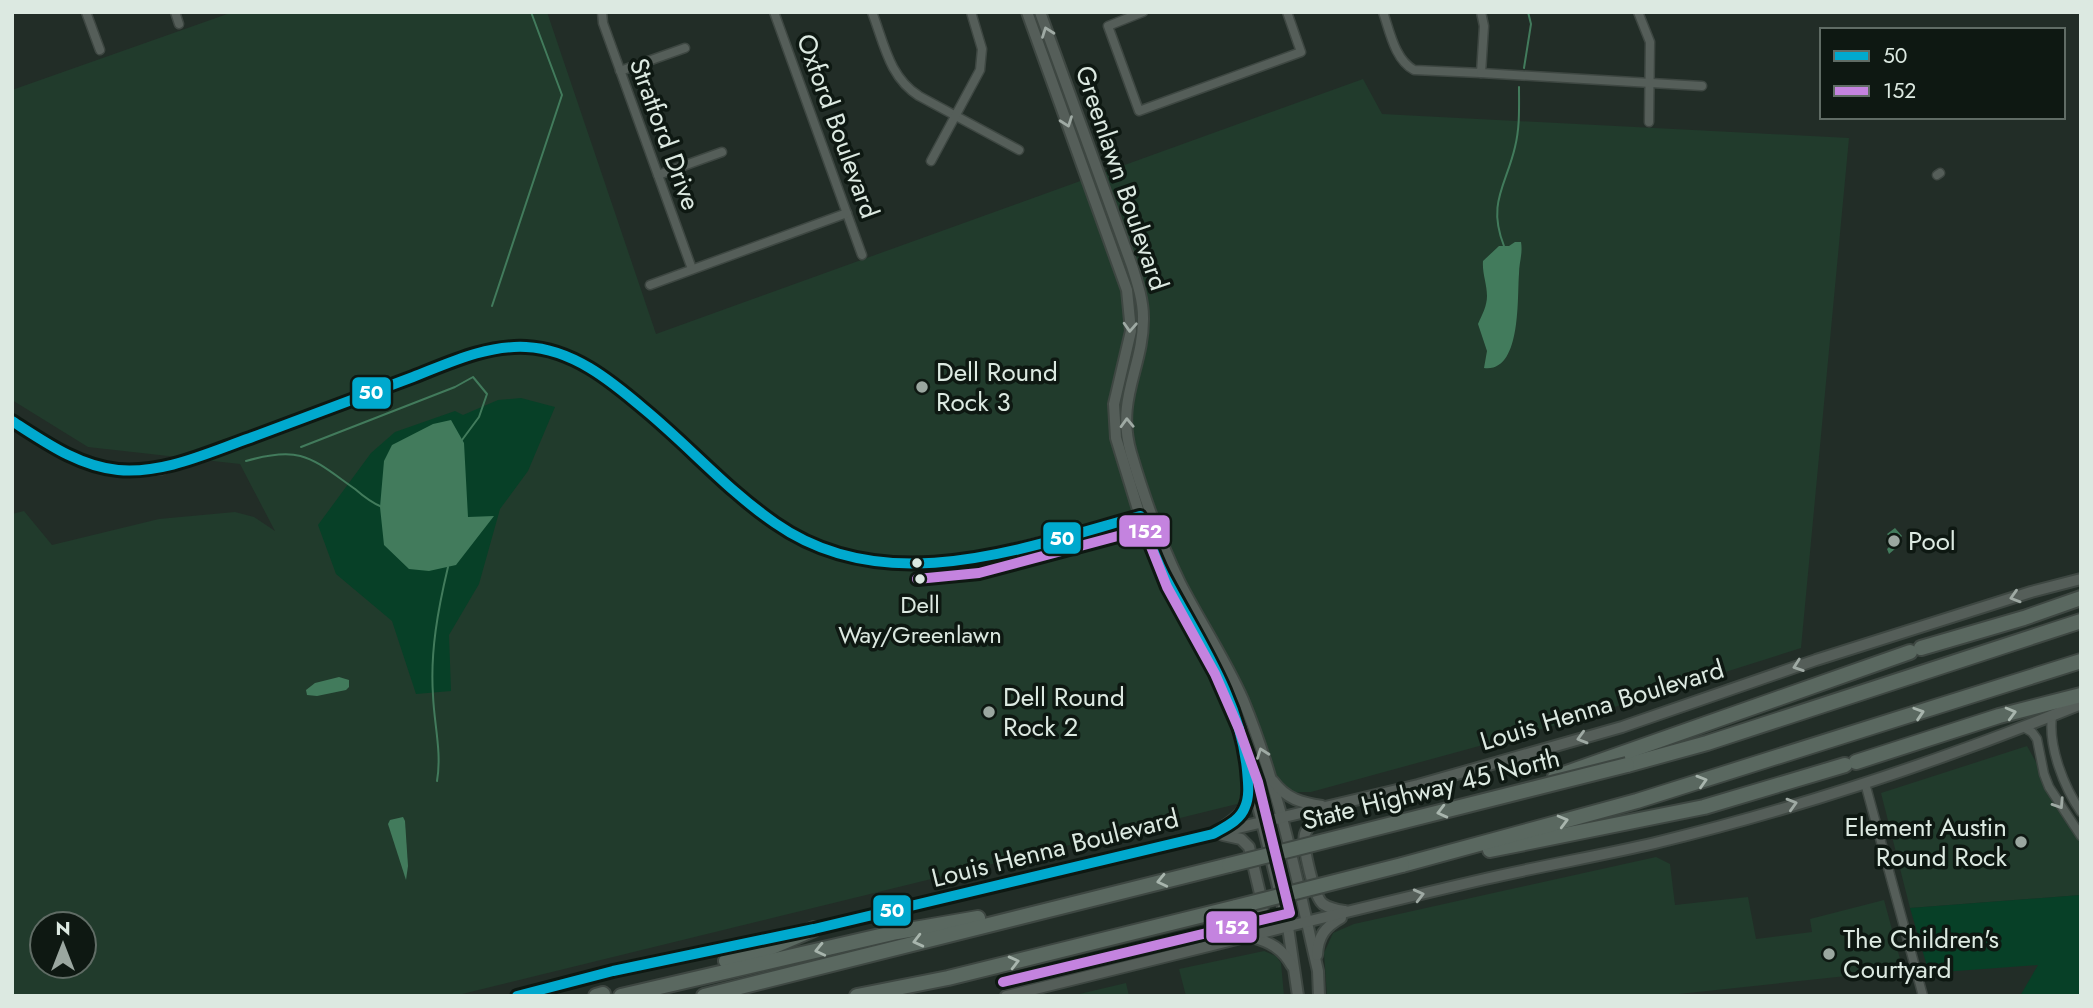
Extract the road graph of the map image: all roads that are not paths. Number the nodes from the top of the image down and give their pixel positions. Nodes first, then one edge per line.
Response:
1 (86, 12) edge
2 (175, 12) edge
3 (602, 12) edge
4 (774, 12) edge
5 (872, 12) edge
6 (971, 12) edge
7 (1027, 12) edge
8 (1040, 12) edge
9 (1143, 12) edge
10 (1287, 12) edge
11 (1383, 12) edge
12 (1481, 12) edge
13 (1642, 13) edge
14 (179, 24) dead end
15 (685, 48) dead end
16 (100, 50) dead end
17 (620, 71) junction
18 (1481, 73) junction
19 (1651, 83) junction
20 (1702, 86) dead end
21 (957, 116) junction
22 (1648, 122) dead end
23 (1018, 150) dead end
24 (722, 152) dead end
25 (931, 161) dead end
26 (658, 175) junction
27 (848, 213) junction
28 (862, 255) dead end
29 (692, 269) junction
30 (650, 285) dead end
31 (12, 421) edge
32 (12, 428) edge
33 (37, 437) junction
34 (1152, 512) junction
35 (1140, 516) junction
36 (2081, 579) edge
37 (2081, 598) edge
38 (2081, 621) edge
39 (2081, 661) edge
40 (1221, 682) junction
41 (2081, 695) edge
42 (1242, 699) junction
43 (2081, 704) edge
44 (2052, 716) junction
45 (2023, 727) junction
46 (1626, 760) junction
47 (1248, 764) junction
48 (1271, 778) junction
49 (1865, 783) junction
50 (1329, 806) junction
51 (2081, 812) edge
52 (1282, 818) junction
53 (1264, 823) junction
54 (1213, 834) junction
55 (2081, 836) edge
56 (1402, 865) junction
57 (1032, 912) junction
58 (1352, 912) junction
59 (1307, 923) junction
60 (1289, 927) junction
61 (814, 929) junction
62 (1250, 937) junction
63 (1318, 971) junction
64 (1297, 975) junction
65 (948, 978) junction
66 (609, 995) edge
67 (516, 996) edge
68 (704, 996) edge
69 (857, 996) edge
70 (894, 996) edge
71 (1006, 996) edge
72 (1298, 996) edge
73 (1319, 996) edge
74 (1923, 996) edge

1 - 16 street
2 - 14 street
3 - 17 street, Stratford Drive
4 - 27 street, Oxford Boulevard
5 - 21 street
6 - 21 street
7 -> 35 main road, Greenlawn Boulevard
34 -> 8 main road, Greenlawn Boulevard
9 - 10 street
11 - 18 street
12 - 18 street
13 - 19 street
15 - 17 street
17 - 26 street, Stratford Drive
18 - 19 street
19 - 20 street
19 - 22 street
21 - 23 street
21 - 25 street
24 - 26 street
26 - 29 street, Stratford Drive
27 - 28 street, Oxford Boulevard
27 - 29 street
29 - 30 street
31 - 33 street
32 - 33 street
33 - 35 street
34 - 35 street
34 - 42 main road, Greenlawn Boulevard
35 - 40 main road, Greenlawn Boulevard
36 -> 50 main road, Louis Henna Boulevard
37 - 46 highway
38 - 46 highway, State Highway 45 North
56 -> 39 highway
40 - 42 main road
40 - 47 main road, Greenlawn Boulevard
56 -> 41 highway
48 -> 42 main road, Greenlawn Boulevard
43 - 44 main road
44 - 45 main road
44 - 51 street
45 - 49 main road
45 -> 55 street
46 -> 57 highway, State Highway 45 North, bridge
47 - 53 main road, Greenlawn Boulevard
47 - 54 main road
48 - 50 main road
48 - 52 main road, Greenlawn Boulevard
58 -> 49 main road
49 - 74 street
50 - 52 main road, Louis Henna Boulevard
50 - 58 main road
52 - 53 main road, Louis Henna Boulevard
52 - 59 main road, Greenlawn Boulevard
53 - 54 main road, Louis Henna Boulevard
53 - 60 main road, Greenlawn Boulevard
54 - 61 main road, Louis Henna Boulevard
54 - 62 main road
65 -> 56 highway, bridge
57 -> 66 highway
57 -> 68 highway, State Highway 45 North
58 - 59 main road
58 - 63 main road
59 - 60 main road
59 - 63 main road, Greenlawn Boulevard
60 - 62 main road
60 - 64 main road, Greenlawn Boulevard
61 - 66 highway
61 - 67 main road, Louis Henna Boulevard
62 - 64 main road
62 - 71 main road
63 - 73 main road, Greenlawn Boulevard
64 - 72 main road, Greenlawn Boulevard
65 - 69 highway
65 - 70 highway

